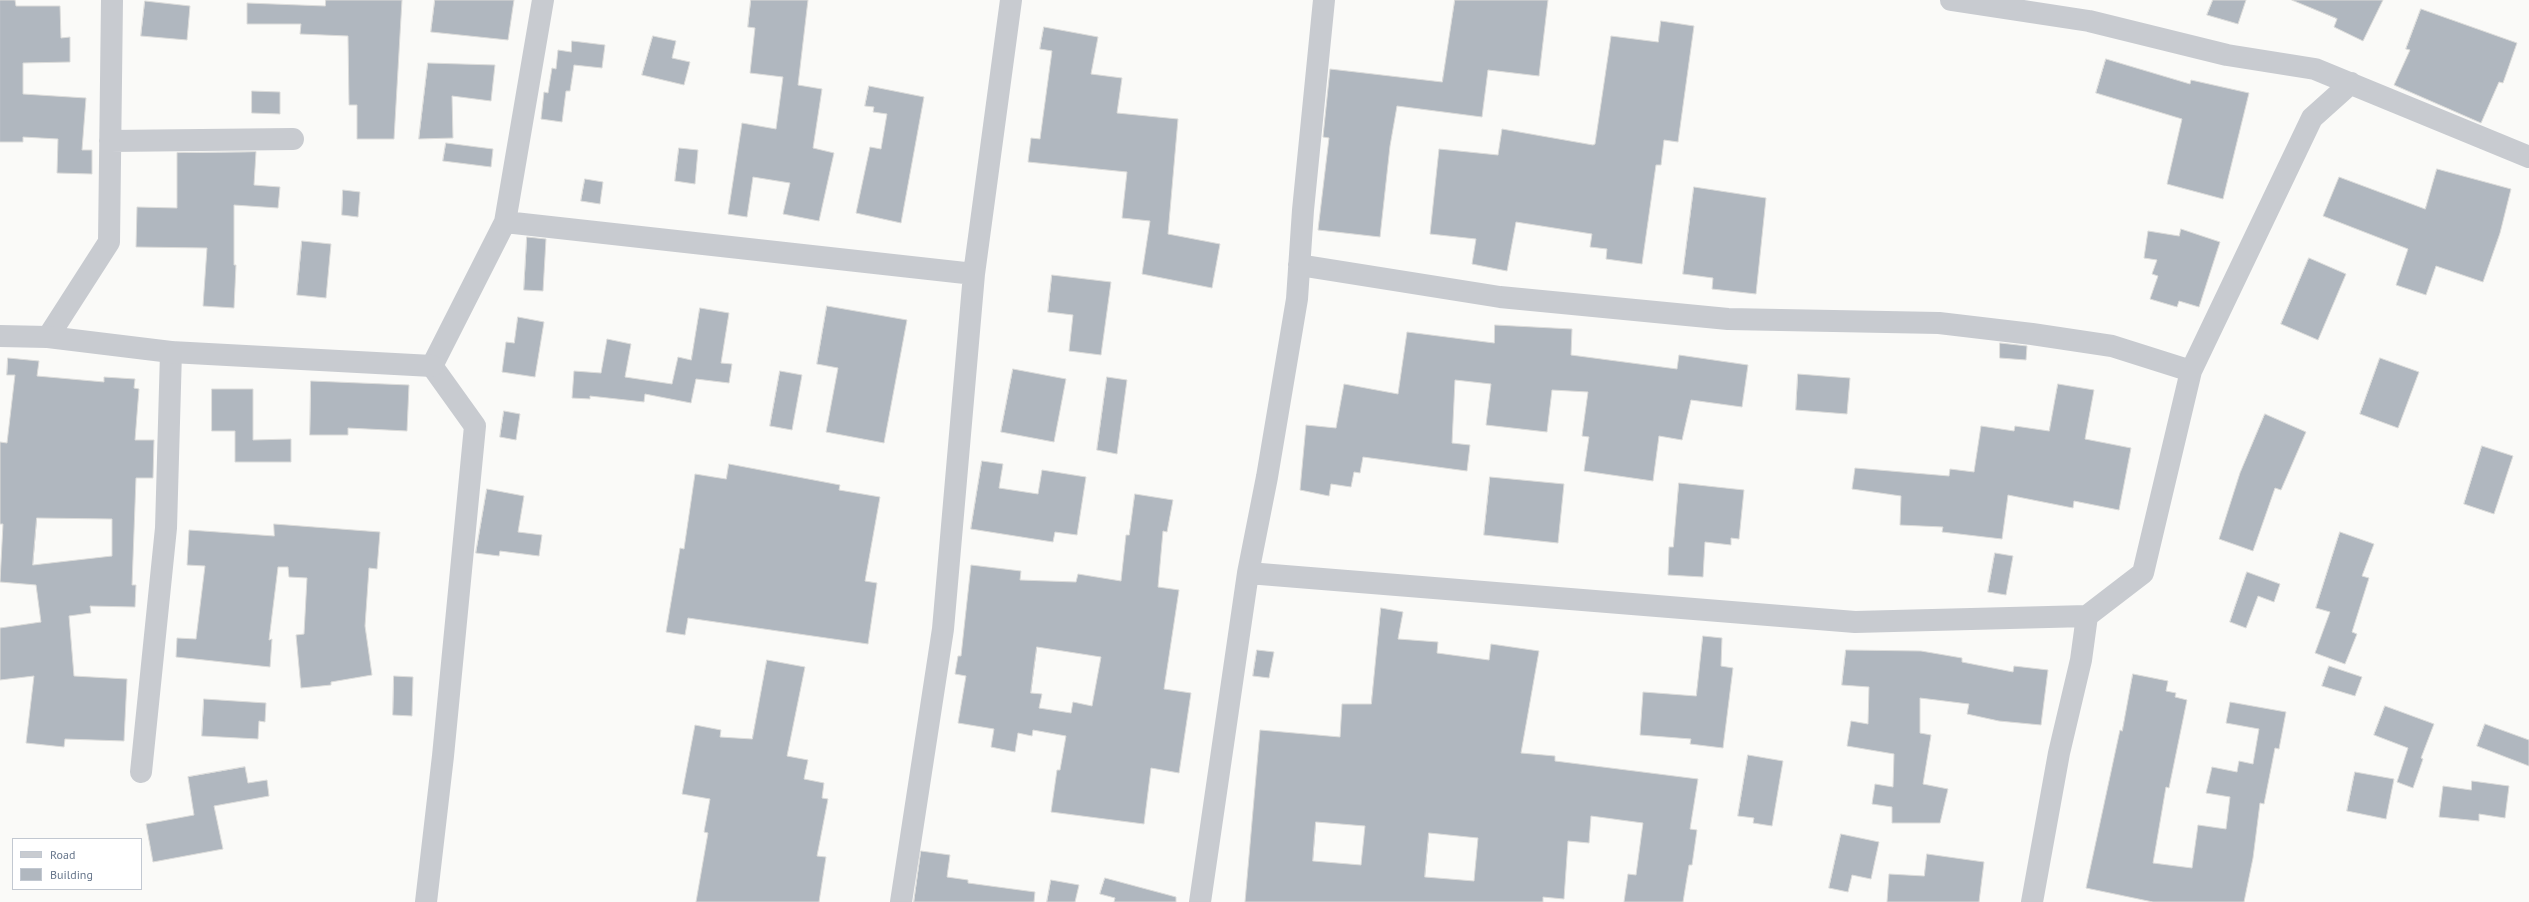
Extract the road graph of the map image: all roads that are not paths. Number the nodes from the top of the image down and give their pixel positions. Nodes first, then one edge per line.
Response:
1 (112, 0) edge
2 (543, 0) edge
3 (1011, 0) edge
4 (1324, 0) edge
5 (1951, 0) edge
6 (2351, 84) junction
7 (293, 139) dead end
8 (110, 141) junction
9 (2529, 157) edge
10 (506, 222) junction
11 (1299, 265) junction
12 (974, 274) junction
13 (0, 336) edge
14 (48, 337) junction
15 (171, 352) junction
16 (432, 366) junction
17 (2191, 371) junction
18 (1248, 572) junction
19 (2087, 616) junction
20 (141, 772) dead end
21 (426, 902) edge
22 (902, 902) edge
23 (1200, 902) edge
24 (2032, 902) edge

1 - 8 street
2 - 10 street
3 - 12 street
4 - 11 street
5 - 6 street
6 - 9 street
6 - 17 street
7 - 8 street
8 - 14 street
10 - 12 street
10 - 16 street
11 - 17 street
11 - 18 street
12 - 22 street
13 - 14 street
14 - 15 street
15 - 16 street
15 - 20 street
16 - 21 street
17 - 19 street
18 - 19 street
18 - 23 street
19 - 24 street

